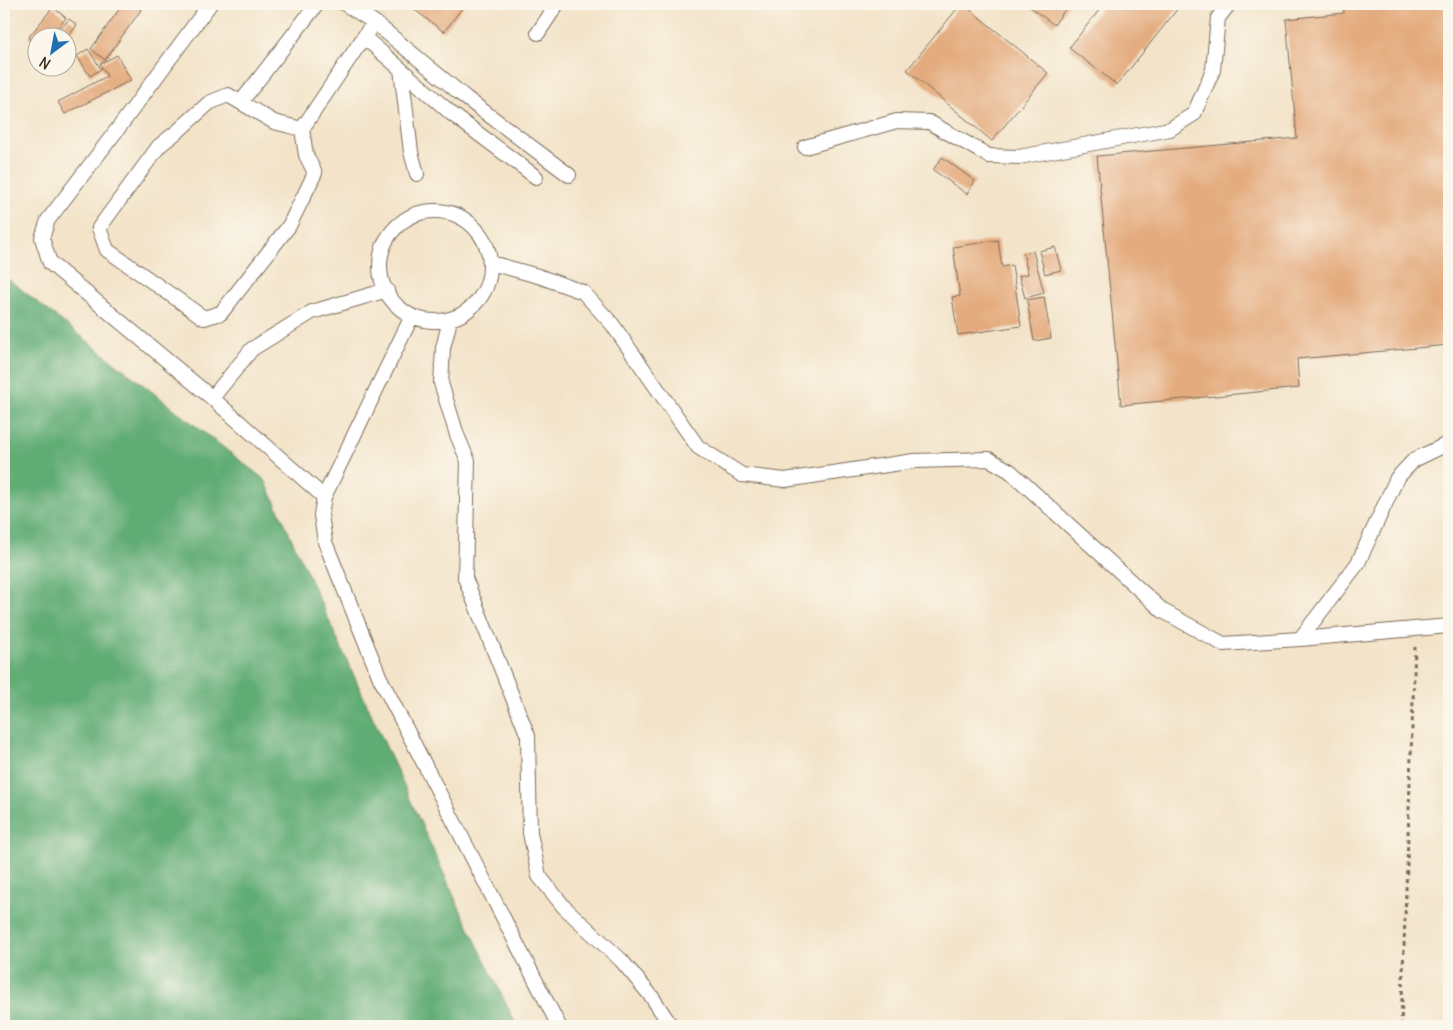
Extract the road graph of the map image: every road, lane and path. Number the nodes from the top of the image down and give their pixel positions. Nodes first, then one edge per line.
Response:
1 (210, 4) edge
2 (316, 4) edge
3 (346, 4) edge
4 (557, 4) edge
5 (1229, 4) edge
6 (374, 22) junction
7 (538, 33) dead end
8 (364, 37) junction
9 (402, 70) junction
10 (241, 102) junction
11 (302, 129) junction
12 (805, 147) dead end
13 (417, 174) dead end
14 (569, 175) dead end
15 (536, 178) dead end
16 (491, 263) junction
17 (387, 290) junction
18 (412, 316) junction
19 (450, 320) junction
20 (212, 398) junction
21 (1449, 443) edge
22 (324, 497) junction
23 (1449, 626) edge
24 (1416, 629) junction
25 (1300, 639) junction
26 (559, 1026) edge
27 (671, 1026) edge
28 (1401, 1026) edge

1 - 20 lane
2 - 10 lane
3 - 6 lane
4 - 7 lane
5 - 12 lane
6 - 8 lane
6 - 14 lane
8 - 9 lane
8 - 11 lane
9 - 13 lane
9 - 15 lane
10 - 11 lane
10 - 11 lane
16 - 17 lane
16 - 19 lane
16 - 25 lane
17 - 18 lane
17 - 20 lane
18 - 19 lane
18 - 22 lane
19 - 27 lane
20 - 22 lane
21 - 25 lane
22 - 26 lane
23 - 24 lane
24 - 25 lane
24 - 28 path

